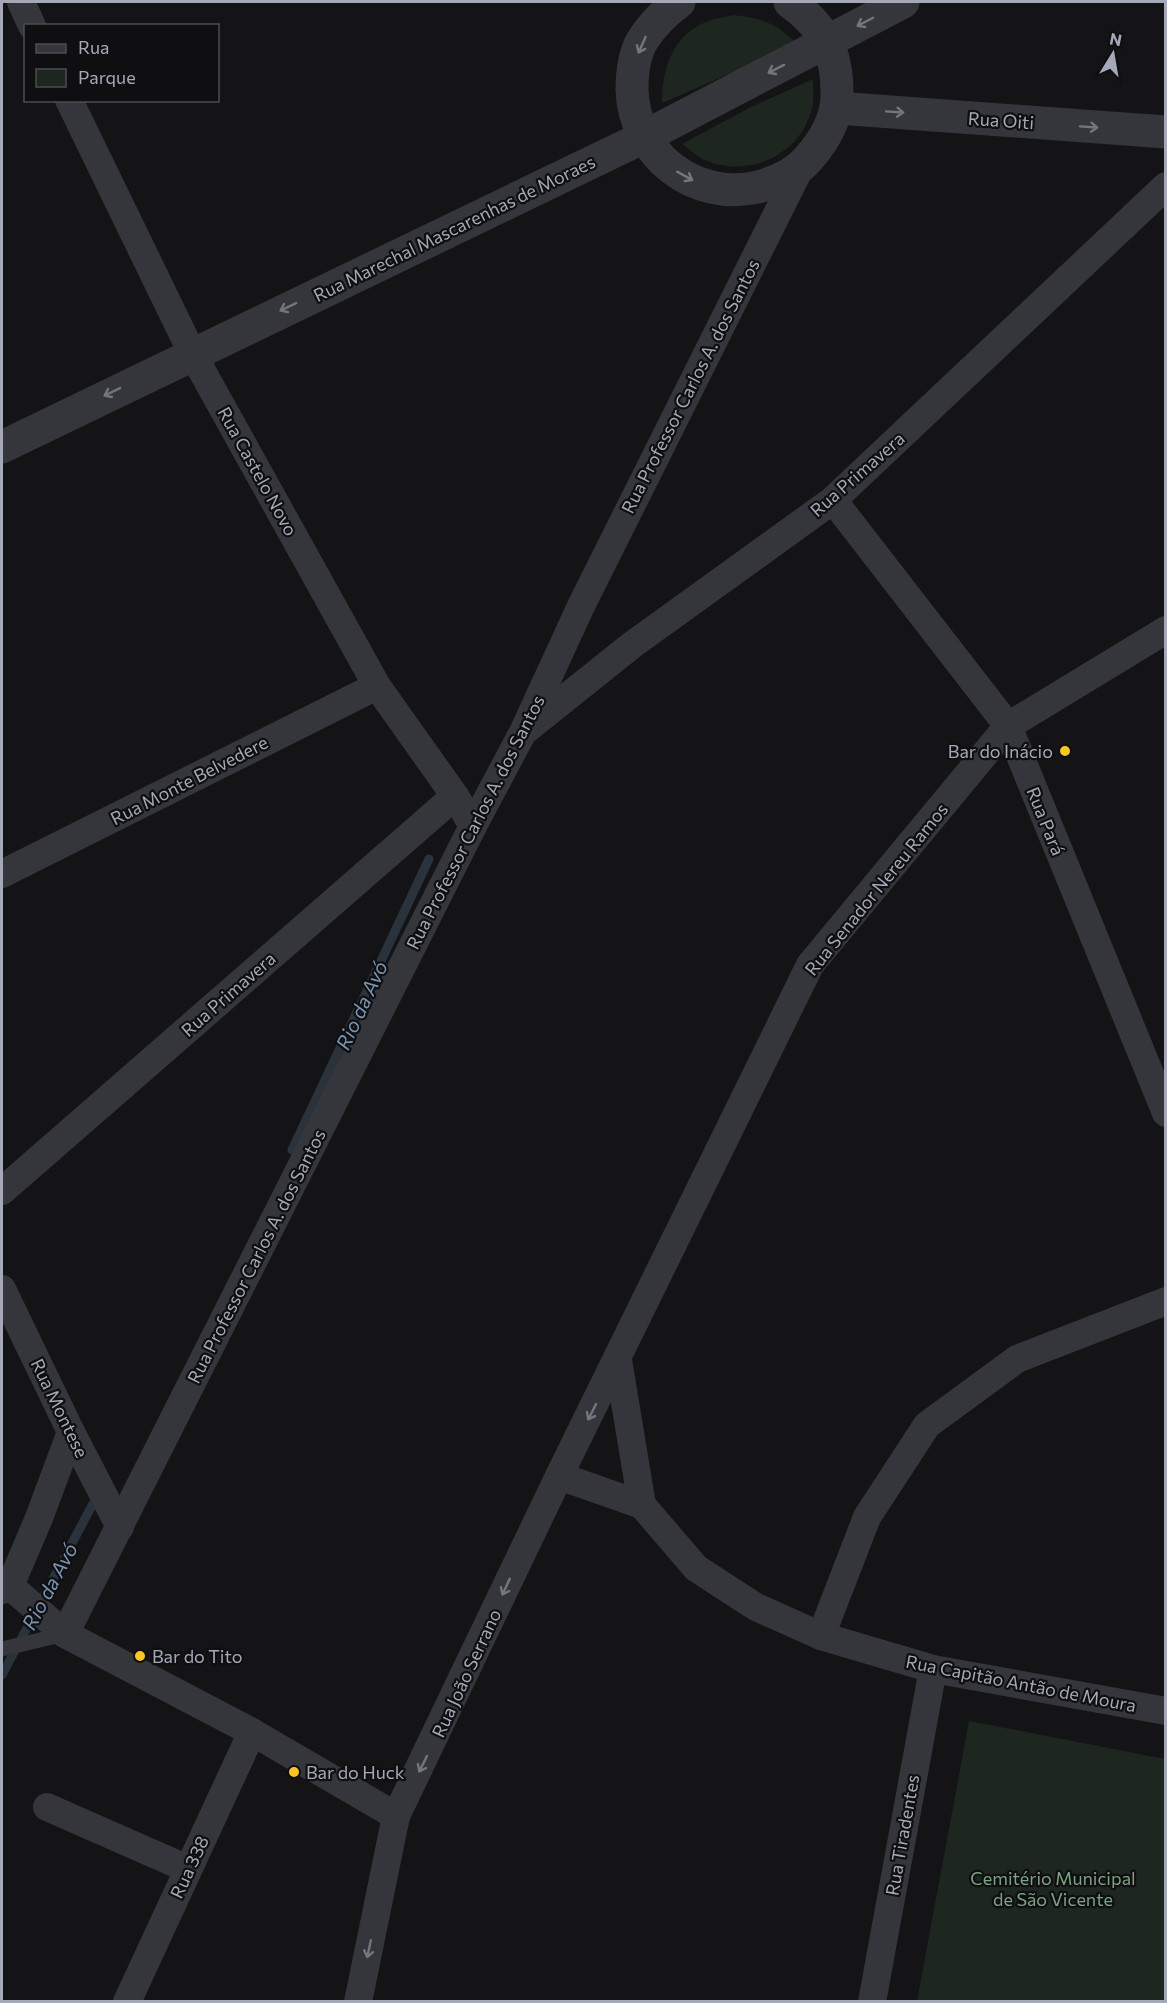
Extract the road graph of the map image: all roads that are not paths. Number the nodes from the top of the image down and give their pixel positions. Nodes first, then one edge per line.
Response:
1 (21, 2) edge
2 (679, 2) edge
3 (790, 2) edge
4 (903, 2) edge
5 (31, 24) edge
6 (828, 42) junction
7 (70, 102) edge
8 (837, 108) junction
9 (1166, 132) edge
10 (644, 137) junction
11 (800, 168) junction
12 (1166, 186) edge
13 (192, 353) junction
14 (2, 447) edge
15 (833, 500) junction
16 (1166, 630) edge
17 (377, 686) junction
18 (1008, 726) junction
19 (524, 732) junction
20 (455, 796) junction
21 (473, 826) junction
22 (2, 874) edge
23 (1166, 1113) edge
24 (2, 1191) edge
25 (2, 1289) edge
26 (1166, 1301) edge
27 (618, 1360) junction
28 (71, 1432) junction
29 (559, 1476) junction
30 (642, 1505) junction
31 (120, 1527) junction
32 (11, 1590) edge
33 (59, 1629) junction
34 (820, 1636) junction
35 (2, 1649) edge
36 (933, 1669) junction
37 (1166, 1711) edge
38 (252, 1732) junction
39 (47, 1807) dead end
40 (396, 1816) junction
41 (188, 1869) junction
42 (128, 2001) edge
43 (358, 2001) edge
44 (872, 2001) edge

1 - 5 street
2 -> 10 street
3 - 6 street
4 -> 6 street, Rua Marechal Mascarenhas de Moraes
6 - 8 street
6 -> 10 street, Rua Marechal Mascarenhas de Moraes
7 - 13 street, Rua Castelo Novo
8 -> 9 street, Rua Oiti
8 - 11 street
10 -> 11 street
10 -> 13 street, Rua Marechal Mascarenhas de Moraes
11 - 19 street, Rua Professor Carlos A. dos Santos
12 - 15 street, Rua Primavera
13 -> 14 street, Rua Marechal Mascarenhas de Moraes
13 - 17 street, Rua Castelo Novo
15 - 18 street, Rua Pará
15 - 19 street, Rua Primavera
16 - 18 street, Rua Senador Nereu Ramos
17 - 20 street, Rua Castelo Novo
17 - 22 street, Rua Monte Belvedere
18 - 23 street, Rua Pará
18 - 27 street, Rua Senador Nereu Ramos
19 - 21 street, Rua Professor Carlos A. dos Santos
20 - 21 street, Rua Castelo Novo
20 - 24 street, Rua Primavera
21 - 31 street, Rua Professor Carlos A. dos Santos
25 - 28 street, Rua Montese
26 - 34 street
27 -> 29 street, Rua João Serrano
27 - 30 street
28 - 31 street, Rua Montese
28 - 32 street
29 - 30 street
29 -> 40 street, Rua João Serrano
30 - 34 street, Rua Capitão Antão de Moura
31 - 33 street, Rua Professor Carlos A. dos Santos
32 - 33 street
33 - 35 lane
33 - 38 street
34 - 36 street, Rua Capitão Antão de Moura
36 - 37 street, Rua Capitão Antão de Moura
36 - 44 street, Rua Tiradentes
38 - 40 street
38 - 41 street, Rua 338
39 - 41 street
40 -> 43 street, Rua João Serrano
41 - 42 street, Rua 338

